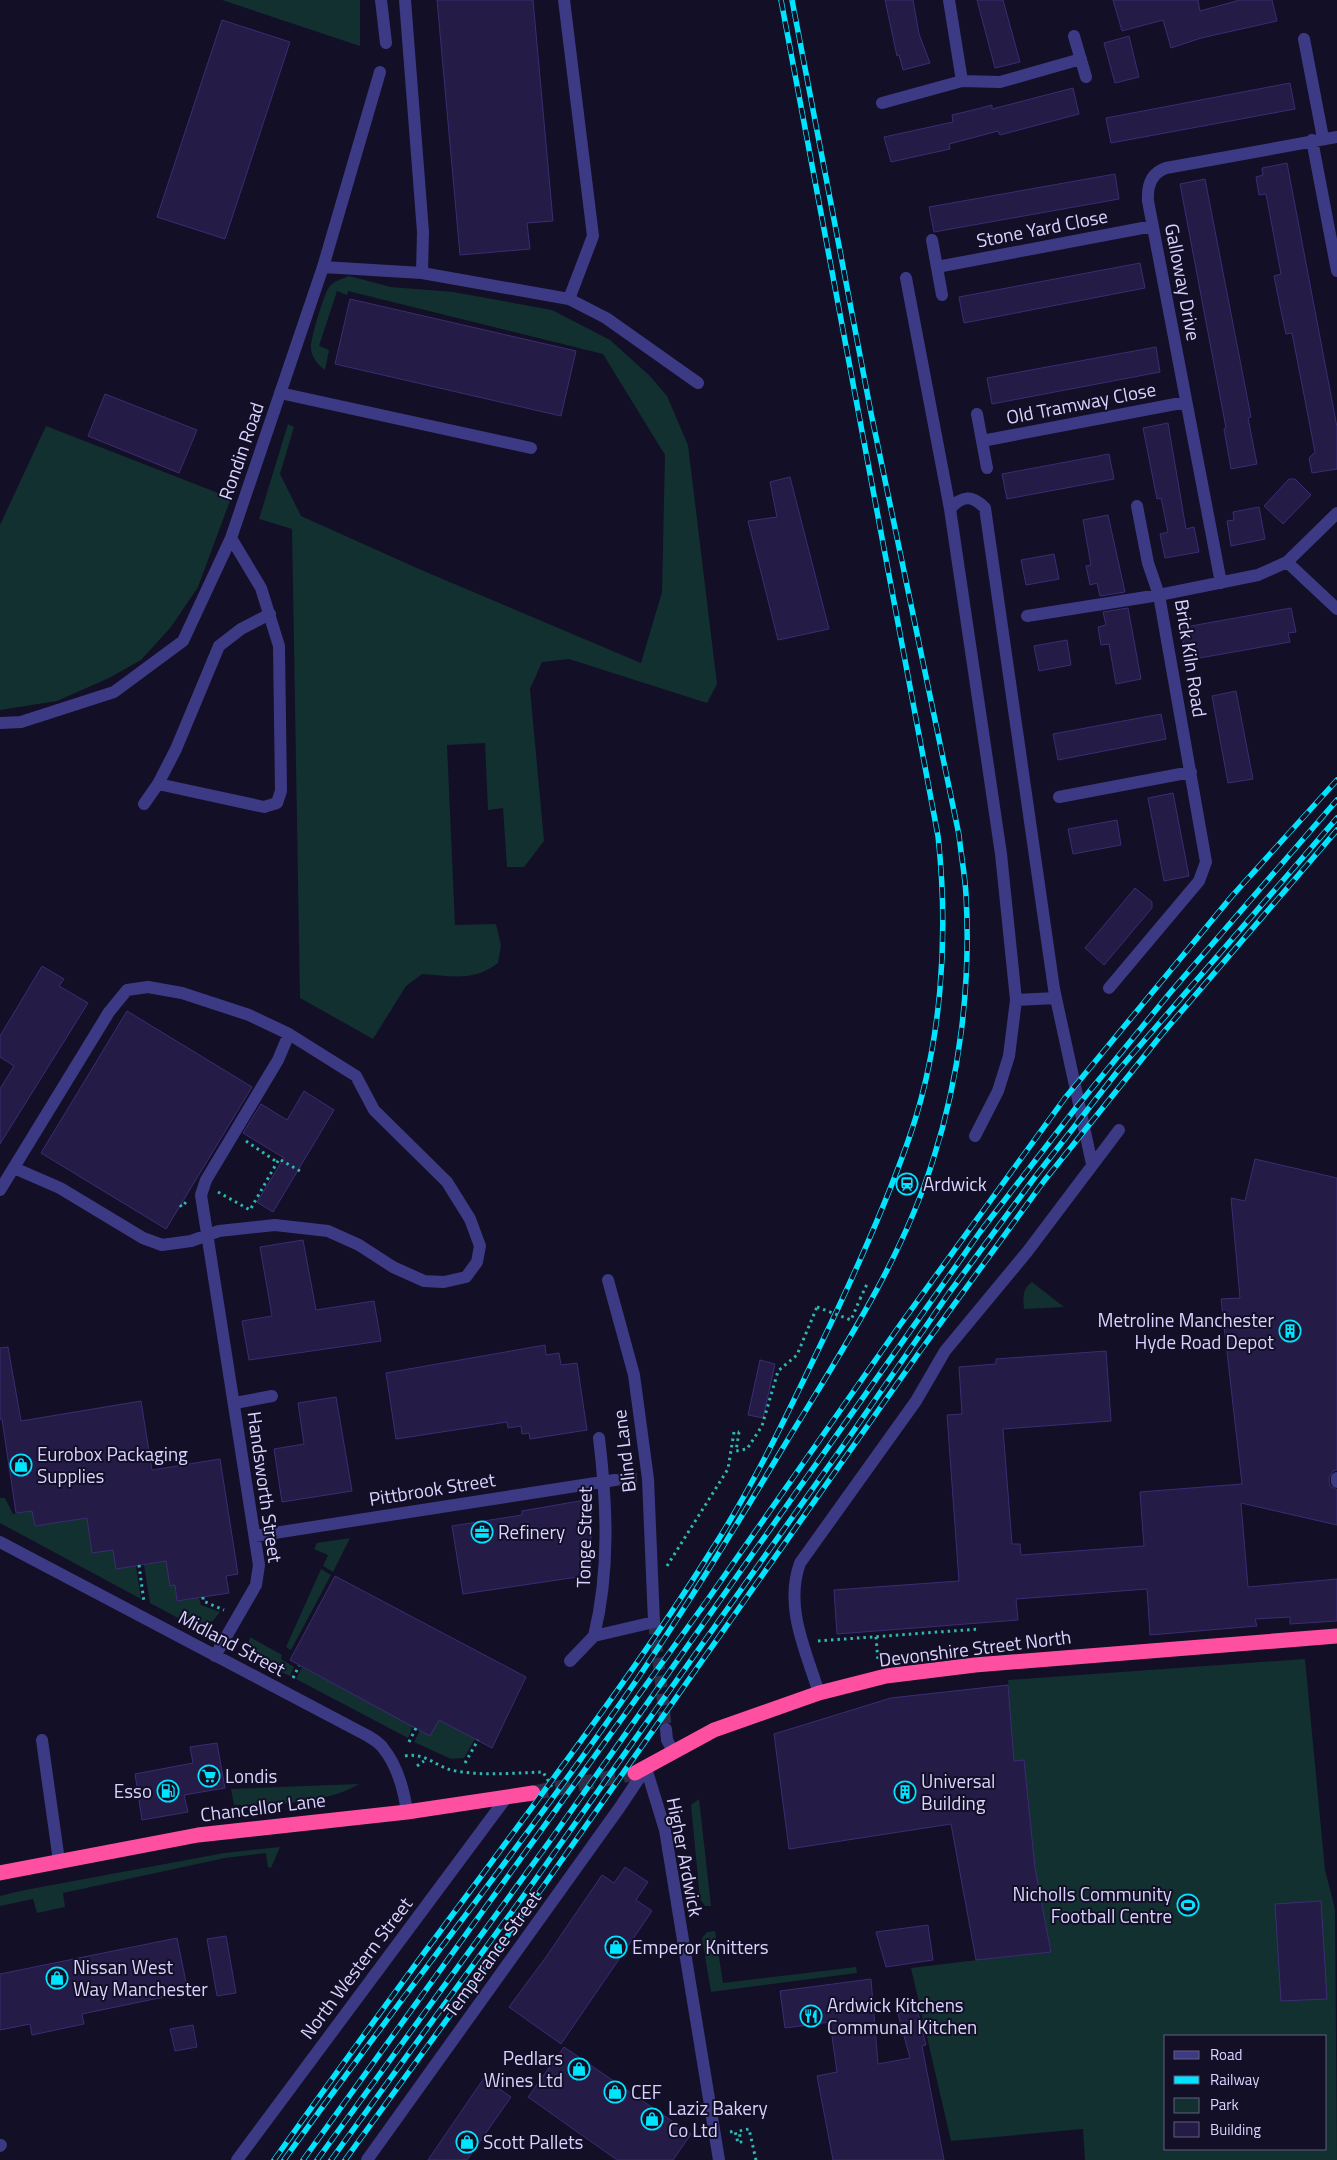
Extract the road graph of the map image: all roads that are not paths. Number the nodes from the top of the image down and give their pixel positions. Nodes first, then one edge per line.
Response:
1 (381, 0) edge
2 (405, 0) edge
3 (564, 0) edge
4 (949, 0) edge
5 (1074, 36) dead end
6 (1304, 39) dead end
7 (386, 43) dead end
8 (1080, 59) junction
9 (380, 72) dead end
10 (1086, 77) dead end
11 (962, 81) junction
12 (882, 103) dead end
13 (1337, 136) edge
14 (1318, 139) junction
15 (1153, 226) junction
16 (932, 240) dead end
17 (323, 267) junction
18 (937, 267) junction
19 (1337, 271) edge
20 (422, 273) junction
21 (906, 278) dead end
22 (942, 295) dead end
23 (569, 299) junction
24 (698, 383) dead end
25 (280, 393) junction
26 (1186, 402) junction
27 (977, 414) dead end
28 (982, 441) junction
29 (531, 448) dead end
30 (987, 468) dead end
31 (1137, 506) dead end
32 (950, 509) junction
33 (1337, 513) edge
34 (231, 538) junction
35 (1287, 562) junction
36 (1221, 583) junction
37 (1159, 595) junction
38 (1337, 609) edge
39 (270, 614) junction
40 (1027, 616) dead end
41 (0, 722) edge
42 (1191, 772) junction
43 (158, 784) junction
44 (1059, 797) dead end
45 (144, 804) dead end
46 (1109, 988) dead end
47 (1056, 998) junction
48 (1016, 1000) junction
49 (289, 1034) junction
50 (1119, 1130) dead end
51 (975, 1136) dead end
52 (1092, 1164) junction
53 (14, 1168) junction
54 (0, 1190) edge
55 (207, 1236) junction
56 (608, 1280) dead end
57 (272, 1396) dead end
58 (235, 1403) junction
59 (599, 1438) dead end
60 (1337, 1478) edge
61 (609, 1481) junction
62 (1337, 1482) edge
63 (255, 1536) junction
64 (0, 1542) edge
65 (594, 1636) junction
66 (1337, 1636) edge
67 (215, 1656) junction
68 (570, 1660) dead end
69 (820, 1693) junction
70 (666, 1729) tunnel mouth
71 (42, 1740) dead end
72 (674, 1753) junction
73 (640, 1770) junction
74 (533, 1793) tunnel mouth
75 (506, 1798) junction
76 (407, 1812) junction
77 (59, 1861) junction
78 (0, 1873) edge
79 (236, 2160) edge
80 (367, 2160) edge
81 (719, 2160) edge

1 - 7 street
2 - 20 street
3 - 23 street
4 - 11 street
5 - 8 street
6 - 14 street
8 - 10 street
8 - 11 street
9 - 17 street, Rondin Road
11 - 12 street
13 - 14 street, Galloway Drive
14 - 15 street, Galloway Drive
14 - 19 street
15 - 18 street, Stone Yard Close
15 - 26 street, Galloway Drive
16 - 18 street
17 - 20 street
17 - 25 street, Rondin Road
18 - 22 street
20 - 23 street
21 - 32 street
23 - 24 street
25 - 29 street
25 - 34 street, Rondin Road
26 - 28 street, Old Tramway Close
26 - 36 street, Galloway Drive
27 - 28 street
28 - 30 street
31 - 37 street
32 - 47 street
32 - 48 street
33 - 35 street, Brick Kiln Road
34 - 39 street
34 - 41 street, Rondin Road
35 - 36 street, Brick Kiln Road
35 - 38 street
36 - 37 street, Brick Kiln Road
37 - 40 street
37 - 42 street, Brick Kiln Road
39 - 43 street
39 - 43 street
42 - 44 street
42 - 46 street, Brick Kiln Road
43 - 45 street
47 - 48 street
47 - 52 street
48 - 51 street
49 - 53 street
49 - 55 street, Handsworth Street
49 - 55 street
50 - 52 street
52 - 69 street
53 - 54 street
53 - 55 street
55 - 58 street, Handsworth Street
56 - 65 street, Blind Lane
57 - 58 street, Handsworth Street
58 - 63 street, Handsworth Street
59 - 61 street, Tonge Street
60 - 62 street
61 - 63 street, Pittbrook Street
61 - 65 street, Tonge Street
63 - 67 street, Handsworth Street
64 - 67 street, Midland Street
65 - 68 street
66 - 69 highway, Devonshire Street North
67 - 76 street, Midland Street
69 - 72 highway, Devonshire Street North
70 - 72 street
71 - 77 street
72 - 73 highway, Devonshire Street North
73 - 80 street, Temperance Street
73 - 81 street, Higher Ardwick
74 - 75 highway, Chancellor Lane
75 - 76 highway, Chancellor Lane
75 - 79 street, North Western Street
76 - 77 highway, Chancellor Lane
77 - 78 highway, Chancellor Lane

